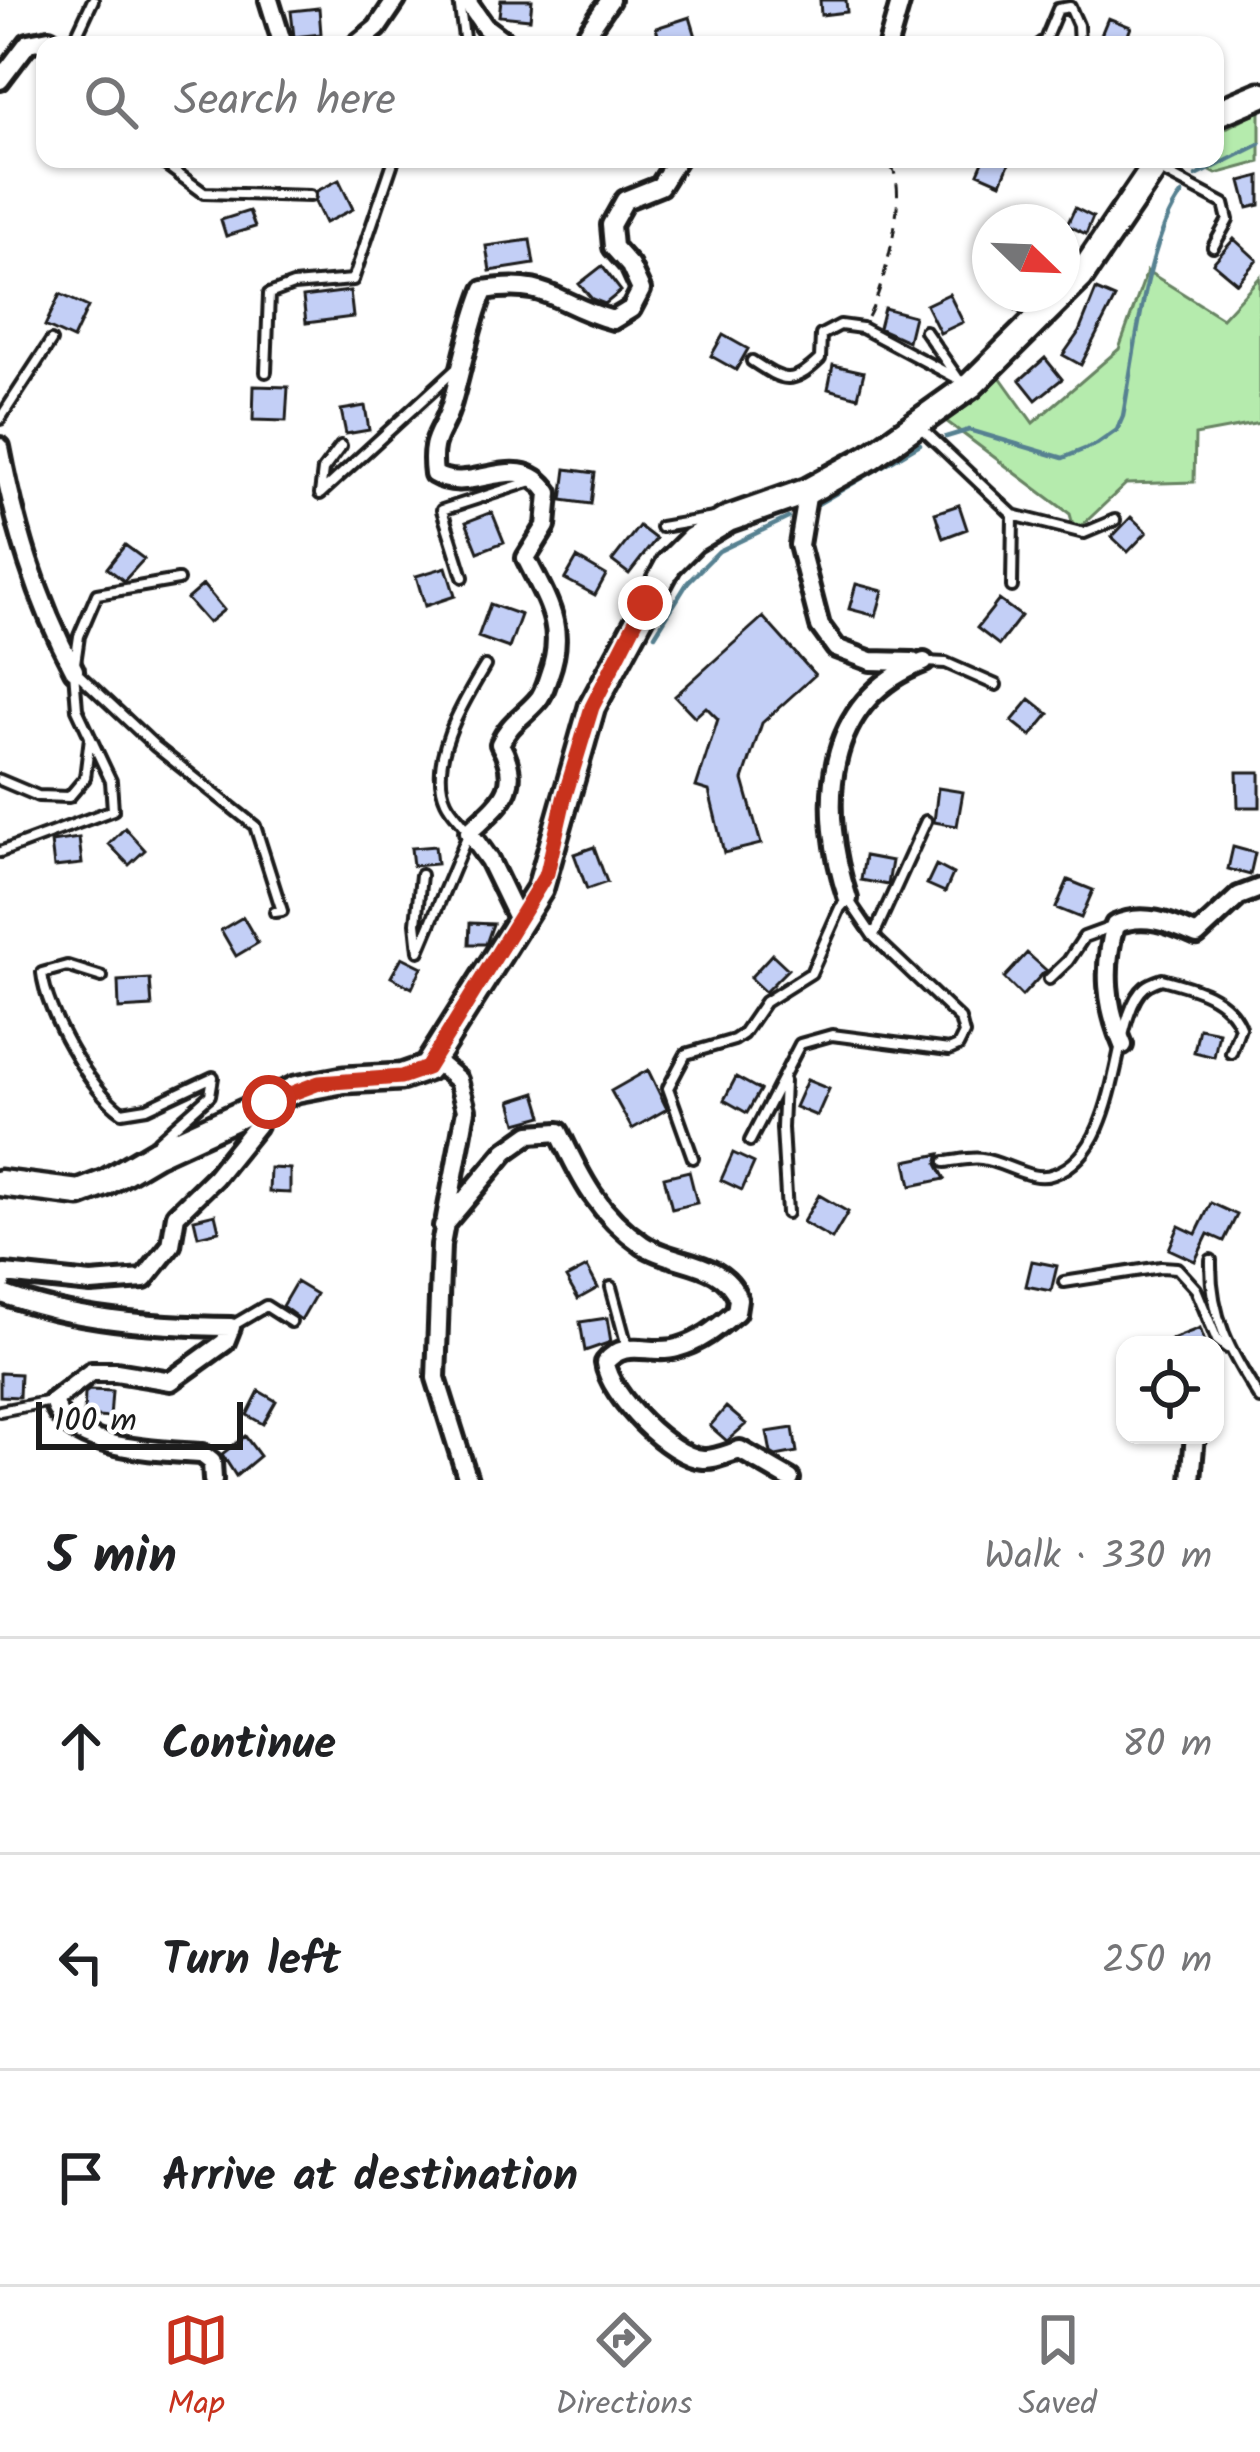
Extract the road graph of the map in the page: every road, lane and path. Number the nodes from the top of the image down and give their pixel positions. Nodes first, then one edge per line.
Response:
1 (94, 0) edge
2 (269, 0) edge
3 (396, 0) edge
4 (463, 0) edge
5 (610, 0) edge
6 (901, 0) edge
7 (76, 36) edge
8 (280, 36) edge
9 (367, 36) edge
10 (465, 36) edge
11 (497, 36) edge
12 (585, 36) edge
13 (891, 36) edge
14 (1047, 36) edge
15 (1078, 36) edge
16 (36, 41) edge
17 (0, 80) edge
18 (1260, 95) edge
19 (1224, 110) edge
20 (170, 168) edge
21 (391, 168) edge
22 (671, 168) edge
23 (891, 168) edge
24 (1154, 168) edge
25 (1165, 168) edge
26 (310, 196) dead end
27 (1213, 247) dead end
28 (862, 328) junction
29 (925, 331) dead end
30 (51, 341) dead end
31 (752, 361) dead end
32 (460, 365) junction
33 (266, 372) dead end
34 (964, 382) junction
35 (0, 419) edge
36 (916, 424) junction
37 (341, 446) dead end
38 (0, 447) edge
39 (540, 479) junction
40 (808, 491) junction
41 (1013, 515) junction
42 (728, 519) junction
43 (1115, 520) dead end
44 (661, 527) dead end
45 (463, 577) dead end
46 (178, 580) dead end
47 (1012, 586) dead end
48 (924, 662) junction
49 (485, 666) dead end
50 (74, 670) junction
51 (996, 685) dead end
52 (90, 735) junction
53 (0, 780) edge
54 (926, 821) dead end
55 (469, 832) junction
56 (0, 852) edge
57 (421, 875) dead end
58 (1260, 889) edge
59 (848, 899) junction
60 (275, 912) dead end
61 (520, 922) junction
62 (1115, 925) junction
63 (873, 936) junction
64 (102, 977) dead end
65 (1049, 979) dead end
66 (1123, 1046) junction
67 (1231, 1053) dead end
68 (433, 1059) junction
69 (784, 1079) junction
70 (256, 1106) junction
71 (750, 1142) dead end
72 (156, 1153) junction
73 (692, 1158) dead end
74 (945, 1162) dead end
75 (0, 1184) edge
76 (787, 1213) dead end
77 (443, 1226) junction
78 (1211, 1260) dead end
79 (1064, 1282) dead end
80 (610, 1287) dead end
81 (0, 1290) edge
82 (291, 1322) dead end
83 (231, 1327) junction
84 (627, 1348) junction
85 (1227, 1348) junction
86 (1260, 1399) edge
87 (52, 1401) junction
88 (0, 1411) edge
89 (1194, 1444) edge
90 (790, 1479) edge
91 (212, 1480) edge
92 (468, 1480) edge
93 (1191, 1480) edge

1 - 7 lane
2 - 8 street
3 - 9 street
4 - 10 lane
4 - 11 street
5 - 12 street
6 - 13 street
14 - 15 lane
16 - 17 street
18 - 19 street
20 - 26 lane
21 - 33 lane
22 - 32 street
23 - 28 path
24 - 34 street
25 - 27 lane
28 - 31 lane
28 - 34 lane
29 - 34 lane
30 - 35 lane
32 - 37 lane
32 - 39 street
34 - 36 street
36 - 40 street
36 - 41 lane
38 - 50 street
39 - 45 lane
39 - 55 street
40 - 42 street
40 - 48 street
41 - 43 lane
41 - 47 lane
42 - 44 lane
42 - 61 street
46 - 50 lane
48 - 51 lane
48 - 59 street
49 - 55 lane
50 - 52 lane
50 - 60 lane
52 - 53 lane
52 - 56 lane
54 - 63 lane
55 - 57 lane
55 - 61 street
58 - 62 street
59 - 63 lane
59 - 73 lane
61 - 68 street
62 - 65 lane
62 - 66 street
63 - 69 lane
64 - 72 lane
66 - 67 lane
66 - 74 lane
68 - 70 street
68 - 77 street
69 - 71 lane
69 - 76 lane
70 - 72 street
70 - 81 street
72 - 75 street
77 - 84 street
77 - 92 street
78 - 85 lane
79 - 85 lane
80 - 84 lane
81 - 83 street
82 - 83 lane
83 - 87 street
84 - 90 street
85 - 86 lane
87 - 88 lane
87 - 91 street
89 - 93 street

